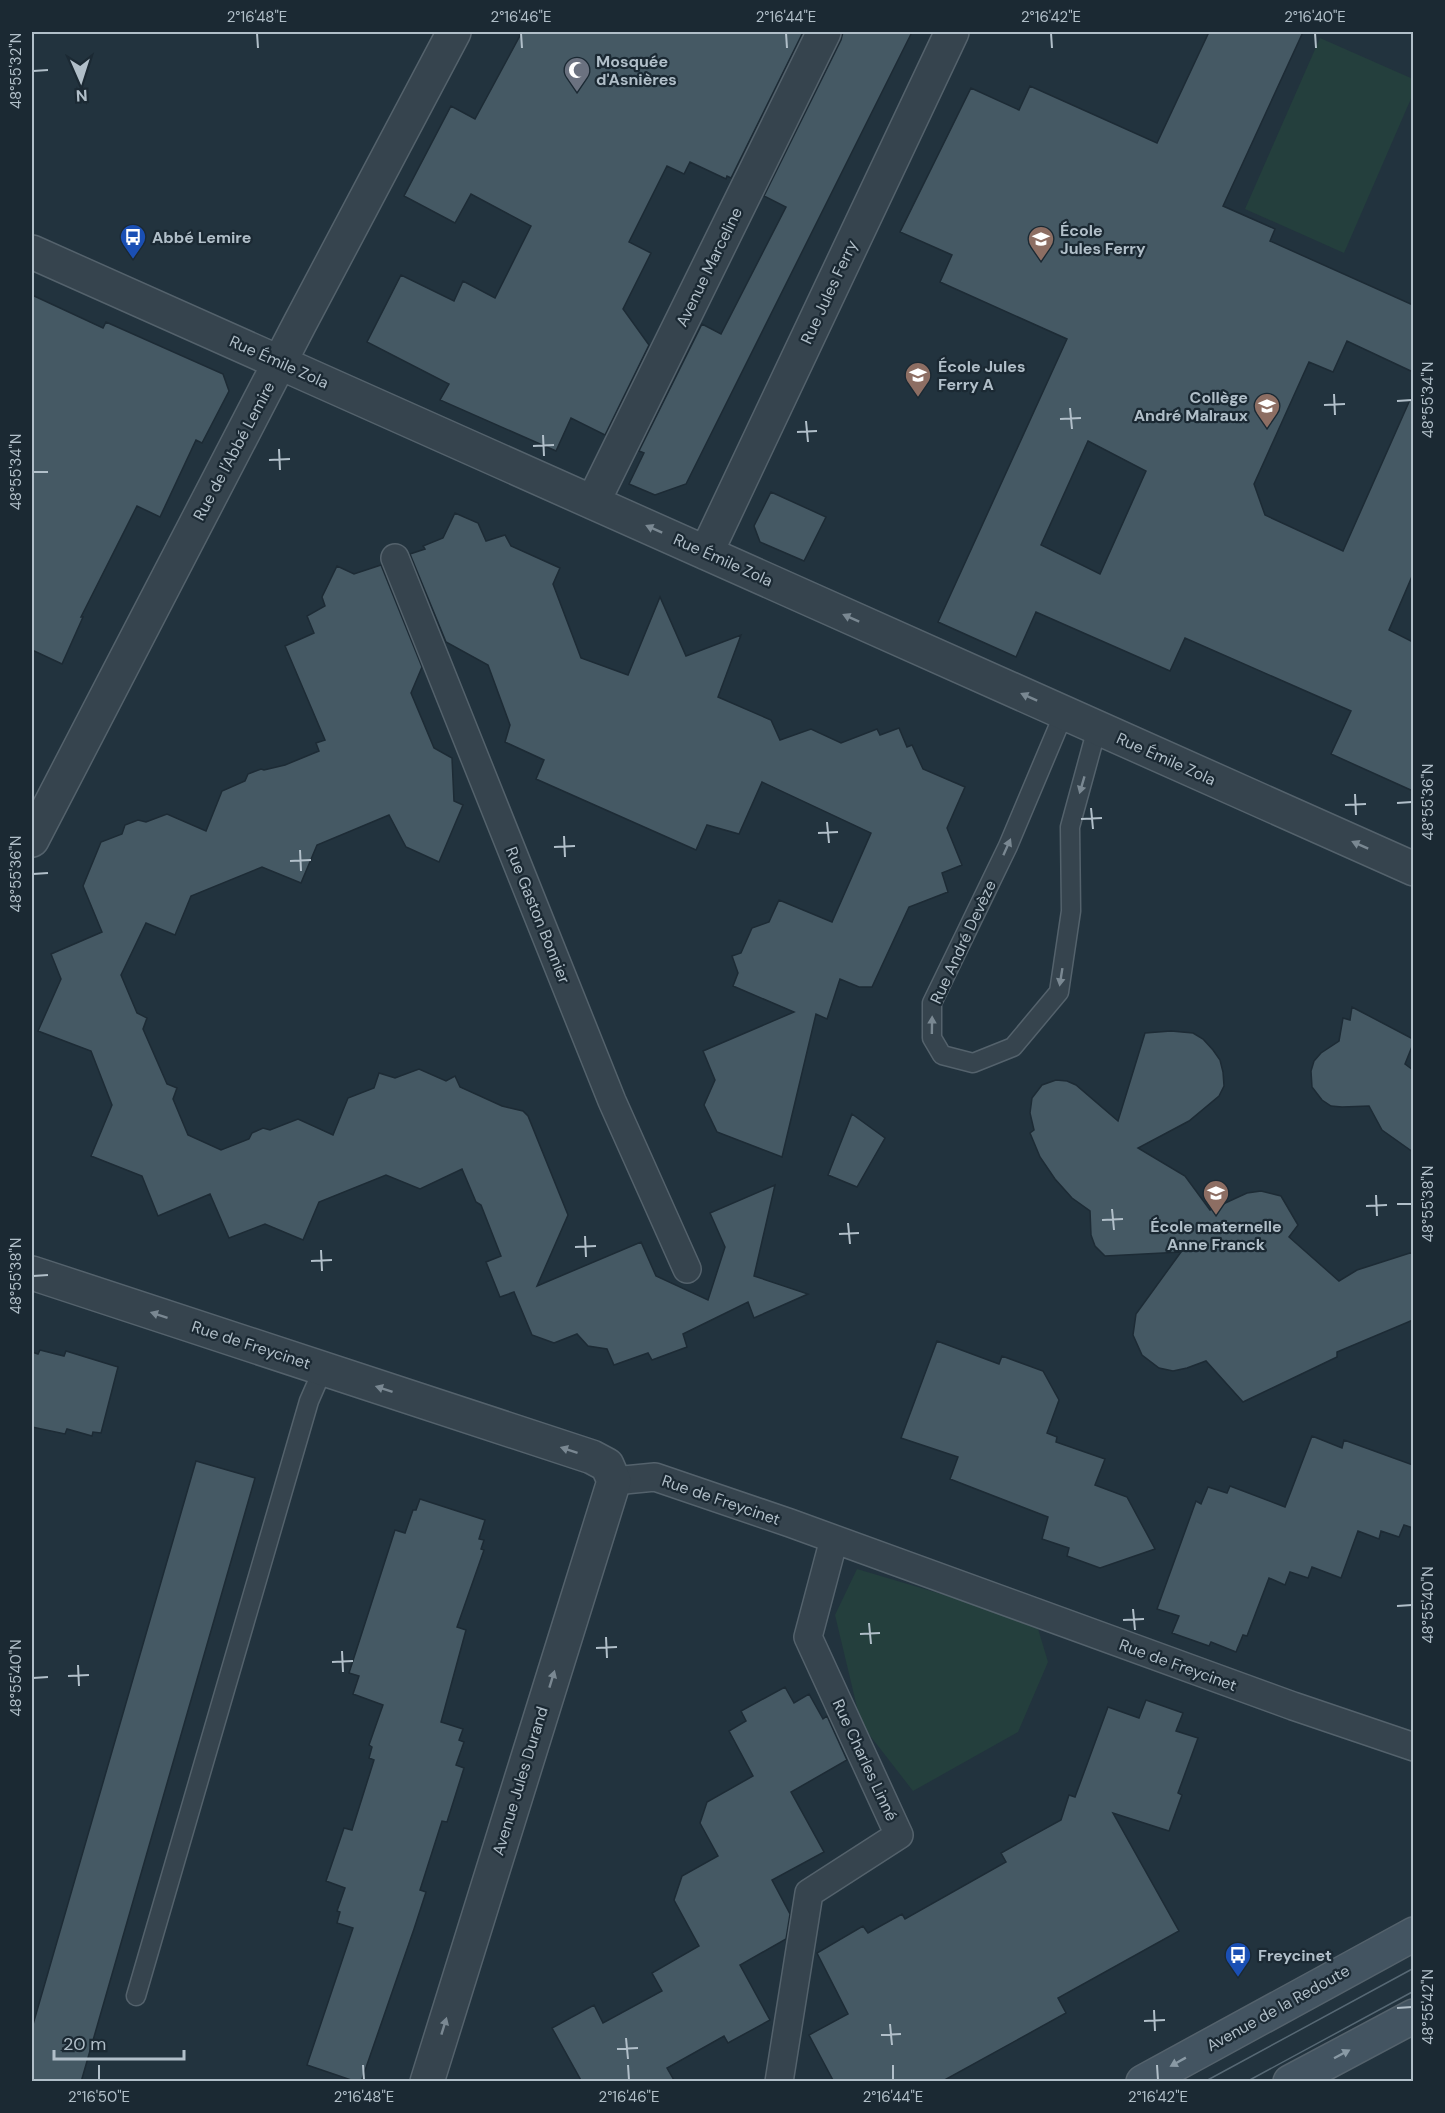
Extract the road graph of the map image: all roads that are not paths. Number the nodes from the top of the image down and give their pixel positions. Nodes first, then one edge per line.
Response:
1 (454, 32) edge
2 (824, 32) edge
3 (952, 32) edge
4 (32, 252) edge
5 (280, 363) junction
6 (593, 502) junction
7 (706, 553) junction
8 (395, 558) dead end
9 (1064, 713) junction
10 (1097, 728) junction
11 (32, 840) edge
12 (1413, 869) edge
13 (687, 1269) dead end
14 (32, 1273) edge
15 (323, 1369) junction
16 (614, 1481) junction
17 (834, 1539) junction
18 (1413, 1747) edge
19 (1413, 1934) edge
20 (136, 1996) dead end
21 (1413, 2016) edge
22 (426, 2082) edge
23 (779, 2082) edge
24 (1143, 2082) edge
25 (1290, 2082) edge

1 - 5 street, Rue de l'Abbé Lemire
2 - 6 street, Avenue Marceline
3 - 7 street, Rue Jules Ferry
4 - 5 street, Rue Émile Zola
5 - 6 street, Rue Émile Zola
5 - 11 street, Rue de l'Abbé Lemire
7 -> 6 street, Rue Émile Zola
9 -> 7 street, Rue Émile Zola
8 - 13 street, Rue Gaston Bonnier
9 - 10 street, Rue Émile Zola
10 -> 9 lane, Rue André Devèze
12 -> 10 street, Rue Émile Zola
15 -> 14 street, Rue de Freycinet
16 -> 15 street, Rue de Freycinet
15 - 20 lane
16 - 17 street, Rue de Freycinet
22 -> 16 street, Avenue Jules Durand
17 - 18 street, Rue de Freycinet
17 - 23 street, Rue Charles Linné
19 -> 24 main road, Avenue de la Redoute
25 -> 21 main road

